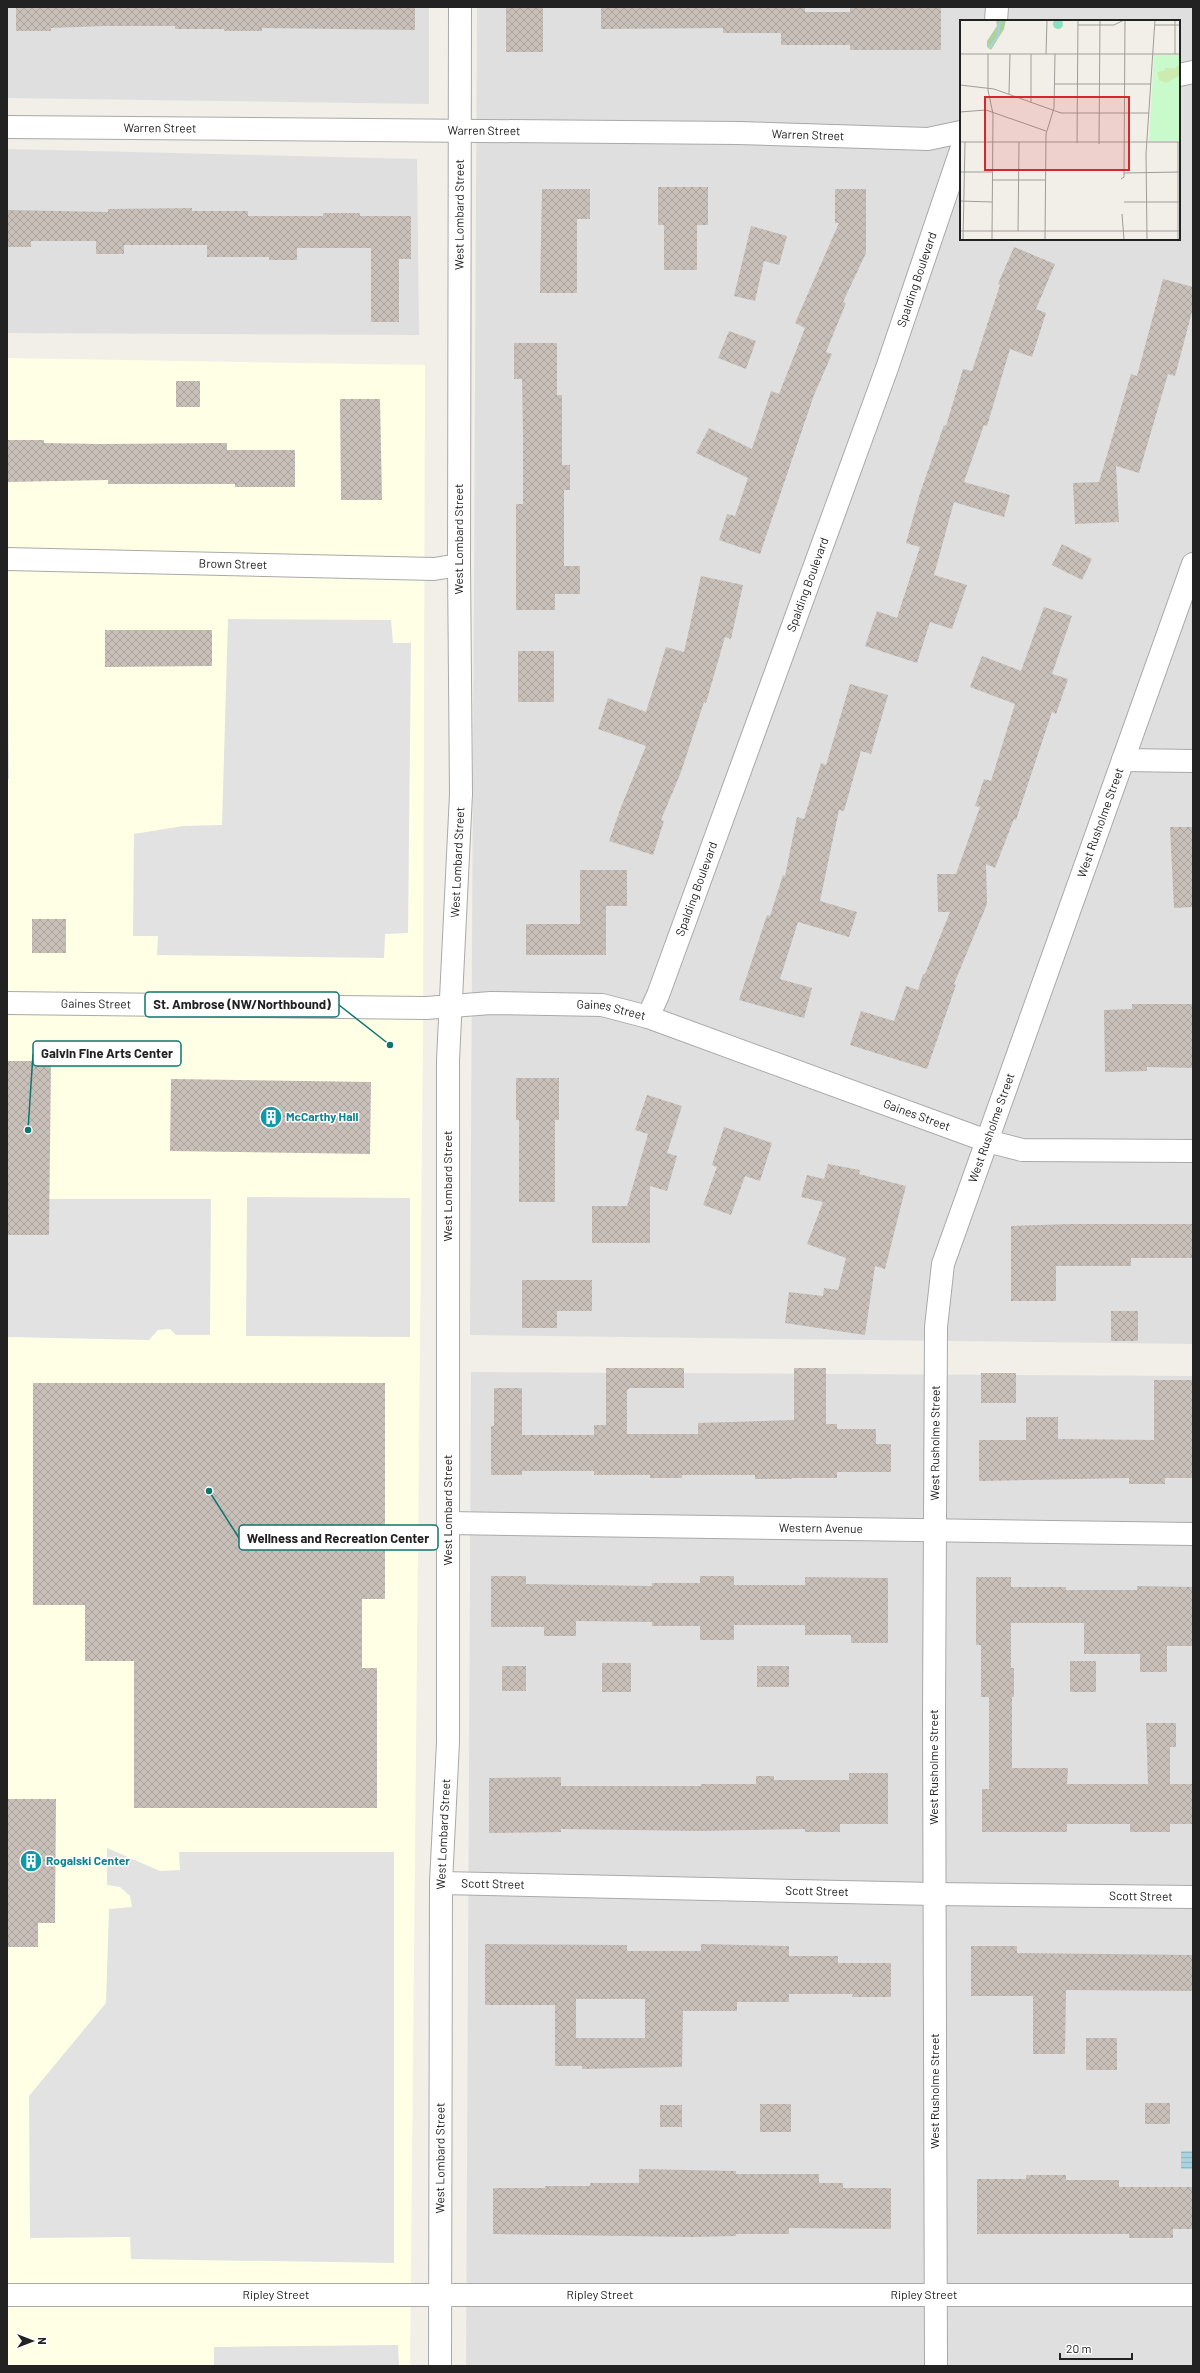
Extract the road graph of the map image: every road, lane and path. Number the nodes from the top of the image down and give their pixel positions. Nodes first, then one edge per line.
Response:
1 (460, 7) edge
2 (997, 7) edge
3 (996, 20) edge
4 (1193, 72) edge
5 (1180, 75) edge
6 (7, 127) edge
7 (461, 132) junction
8 (960, 132) edge
9 (960, 153) edge
10 (7, 559) edge
11 (1193, 564) edge
12 (459, 565) junction
13 (1123, 760) junction
14 (1193, 761) edge
15 (7, 1003) edge
16 (450, 1005) junction
17 (648, 1017) junction
18 (987, 1141) junction
19 (1193, 1151) edge
20 (448, 1523) junction
21 (935, 1530) junction
22 (1193, 1534) edge
23 (441, 1883) junction
24 (934, 1894) junction
25 (1193, 1897) edge
26 (7, 2295) edge
27 (1193, 2295) edge
28 (936, 2296) junction
29 (439, 2297) junction
30 (440, 2366) edge
31 (936, 2366) edge

1 - 7 street, West Lombard Street
2 - 3 street
4 - 5 street
6 - 7 street, Warren Street
7 - 8 street, Warren Street
7 - 12 street, West Lombard Street
9 - 17 street, Spalding Boulevard
10 - 12 street, Brown Street
11 - 13 street, West Rusholme Street
12 - 16 street, West Lombard Street
13 - 14 street
13 - 18 street, West Rusholme Street
15 - 16 street, Gaines Street
16 - 17 street, Gaines Street
16 - 20 street, West Lombard Street
17 - 18 street, Gaines Street
18 - 19 street, Gaines Street
18 - 21 street, West Rusholme Street
20 - 21 street, Western Avenue
20 - 23 street, West Lombard Street
21 - 22 street, Western Avenue
21 - 24 street, West Rusholme Street
23 - 24 street, Scott Street
23 - 29 street, West Lombard Street
24 - 25 street, Scott Street
24 - 28 street, West Rusholme Street
26 - 29 street, Ripley Street
27 - 28 street, Ripley Street
28 - 29 street, Ripley Street
28 - 31 street, West Rusholme Street
29 - 30 street, West Lombard Street

